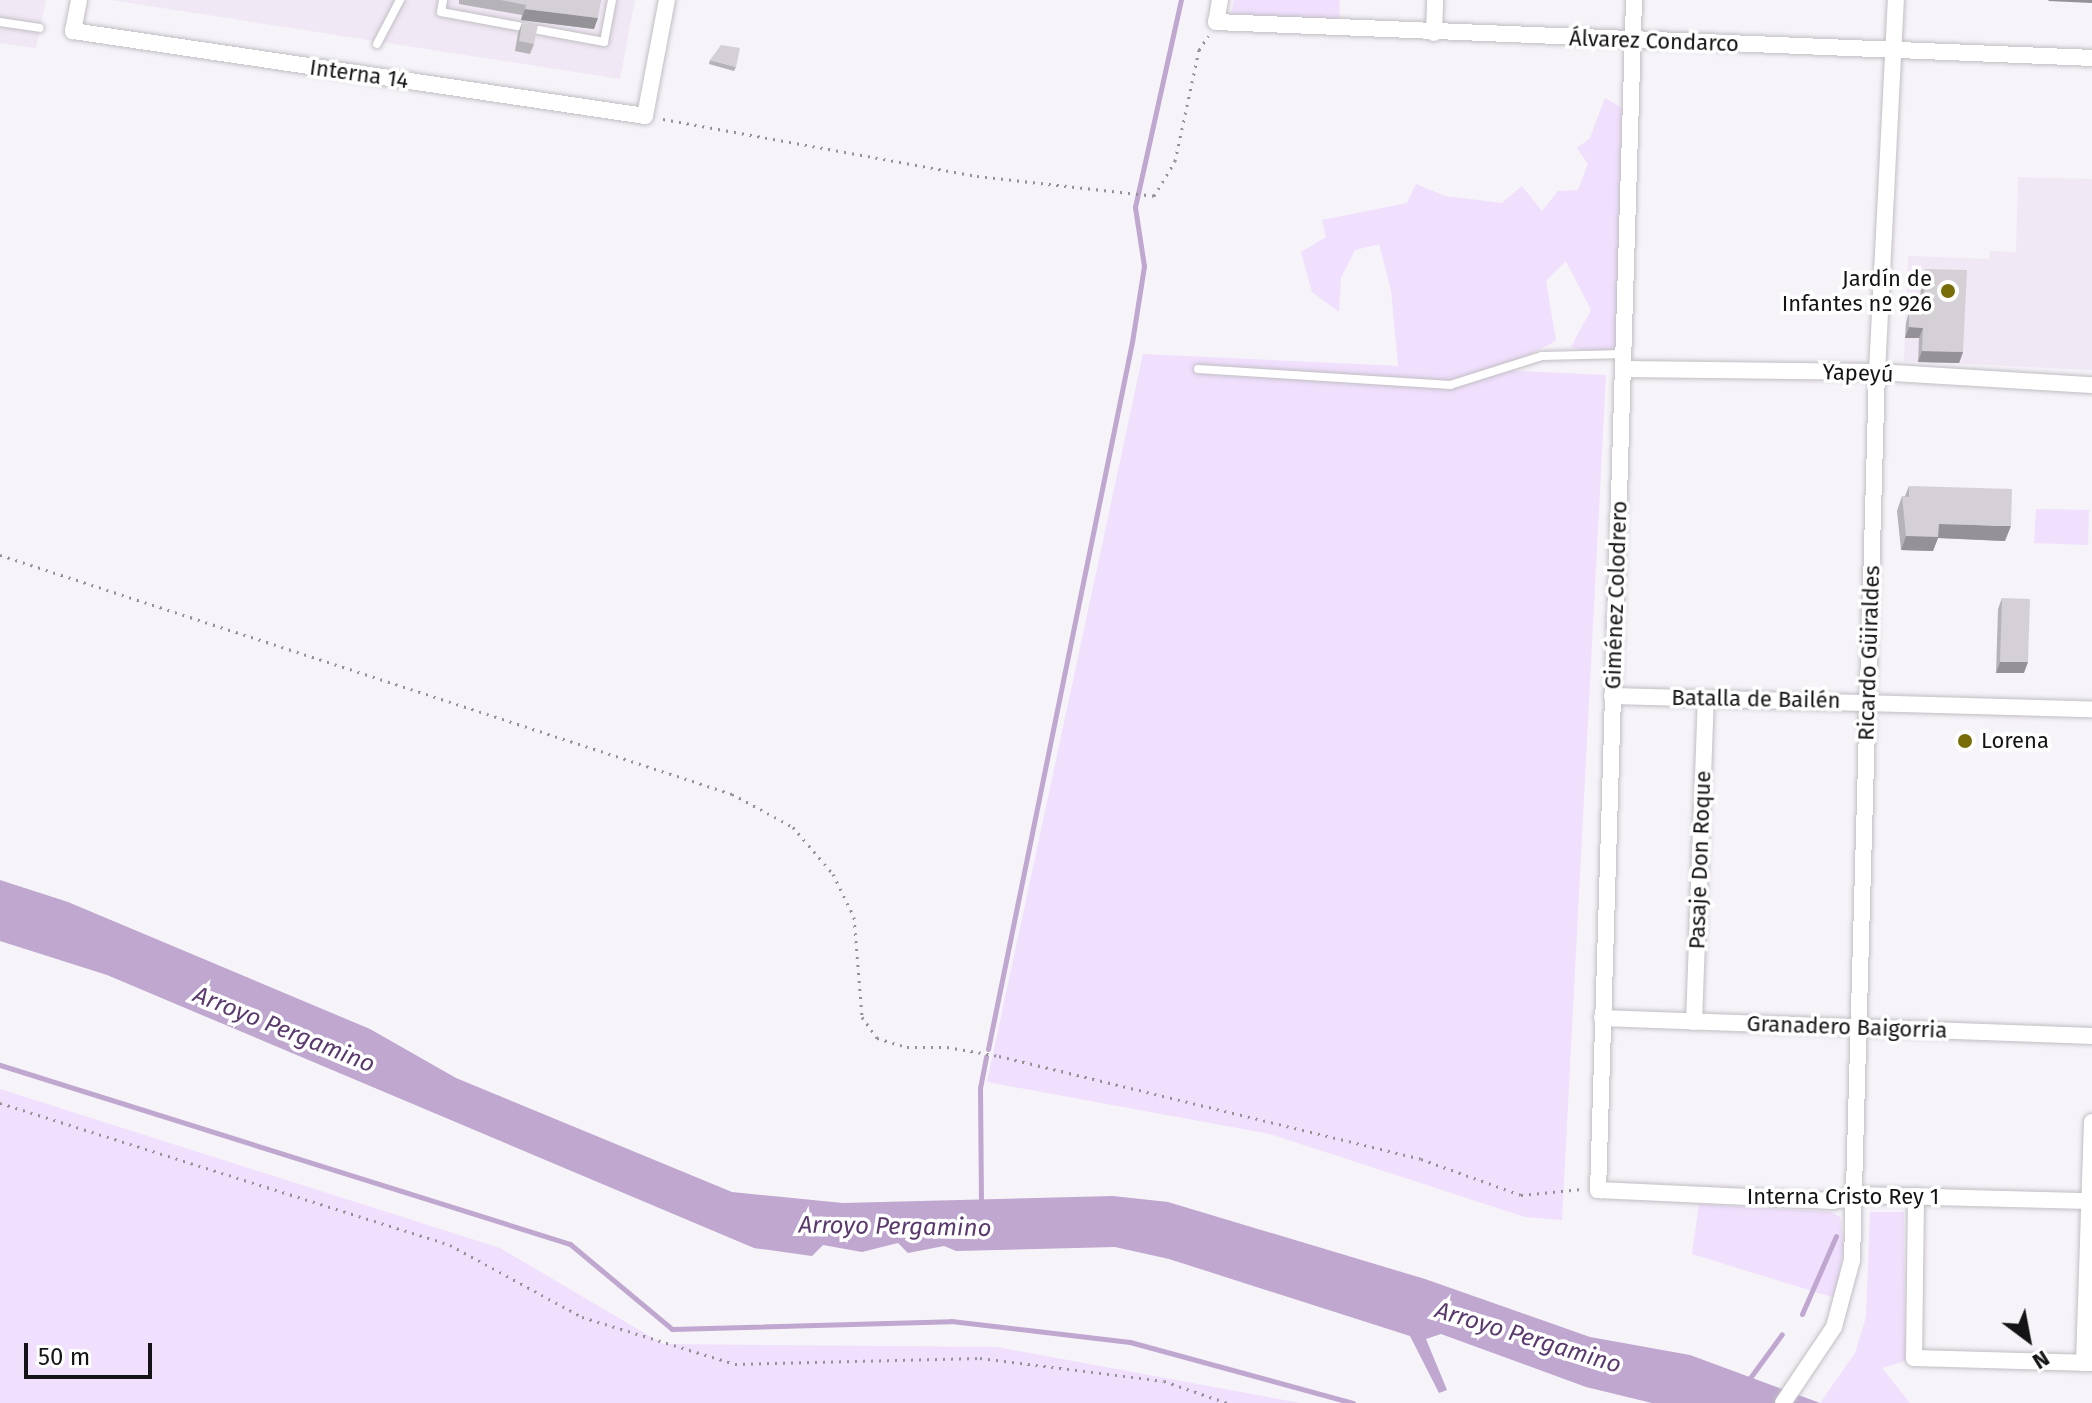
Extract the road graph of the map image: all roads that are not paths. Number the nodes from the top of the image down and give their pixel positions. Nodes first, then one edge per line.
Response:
1 (79, 0) edge
2 (400, 0) edge
3 (443, 0) edge
4 (612, 0) edge
5 (667, 0) edge
6 (1220, 0) edge
7 (1435, 0) edge
8 (1634, 0) edge
9 (1896, 0) edge
10 (0, 22) edge
11 (40, 28) dead end
12 (1434, 33) junction
13 (1632, 40) junction
14 (377, 44) dead end
15 (1895, 52) junction
16 (2092, 58) edge
17 (1624, 361) junction
18 (1198, 369) dead end
19 (1877, 372) junction
20 (2092, 385) edge
21 (1612, 696) junction
22 (1706, 699) junction
23 (1868, 701) junction
24 (2092, 709) edge
25 (1602, 1018) junction
26 (1694, 1022) junction
27 (1859, 1026) junction
28 (2092, 1036) edge
29 (2092, 1122) edge
30 (1598, 1190) joint
31 (1855, 1195) junction
32 (1916, 1196) junction
33 (2089, 1201) junction
34 (2088, 1363) edge
35 (1783, 1403) edge

1 - 5 street, Interna 14
2 - 14 lane
3 - 4 lane
6 - 12 street, Álvarez Condarco
7 - 12 street
8 - 13 street, Giménez Colodrero
9 - 15 street, Ricardo Güiraldes
10 - 11 lane
12 - 13 street, Álvarez Condarco
13 - 15 street, Álvarez Condarco
13 - 17 street, Giménez Colodrero
15 - 16 street, Álvarez Condarco
15 - 19 street, Ricardo Güiraldes
17 - 18 lane
17 - 19 street, Yapeyú
17 - 21 street, Giménez Colodrero
19 - 20 street, Yapeyú
19 - 23 street, Ricardo Güiraldes
21 - 22 street, Batalla de Bailén
21 - 25 street, Giménez Colodrero
22 - 23 street, Batalla de Bailén
22 - 26 street, Pasaje Don Roque
23 - 24 street, Batalla de Bailén
23 - 27 street, Ricardo Güiraldes
25 - 26 street, Granadero Baigorria
25 - 30 street, Giménez Colodrero
26 - 27 street, Granadero Baigorria
27 - 28 street, Granadero Baigorria
27 - 31 street, Ricardo Güiraldes
29 - 33 street
30 - 31 street, Interna Cristo Rey 1
31 - 32 street, Interna Cristo Rey 1
31 - 35 street, Ricardo Güiraldes
32 - 33 street, Interna Cristo Rey 1
32 - 34 street
33 - 34 street

